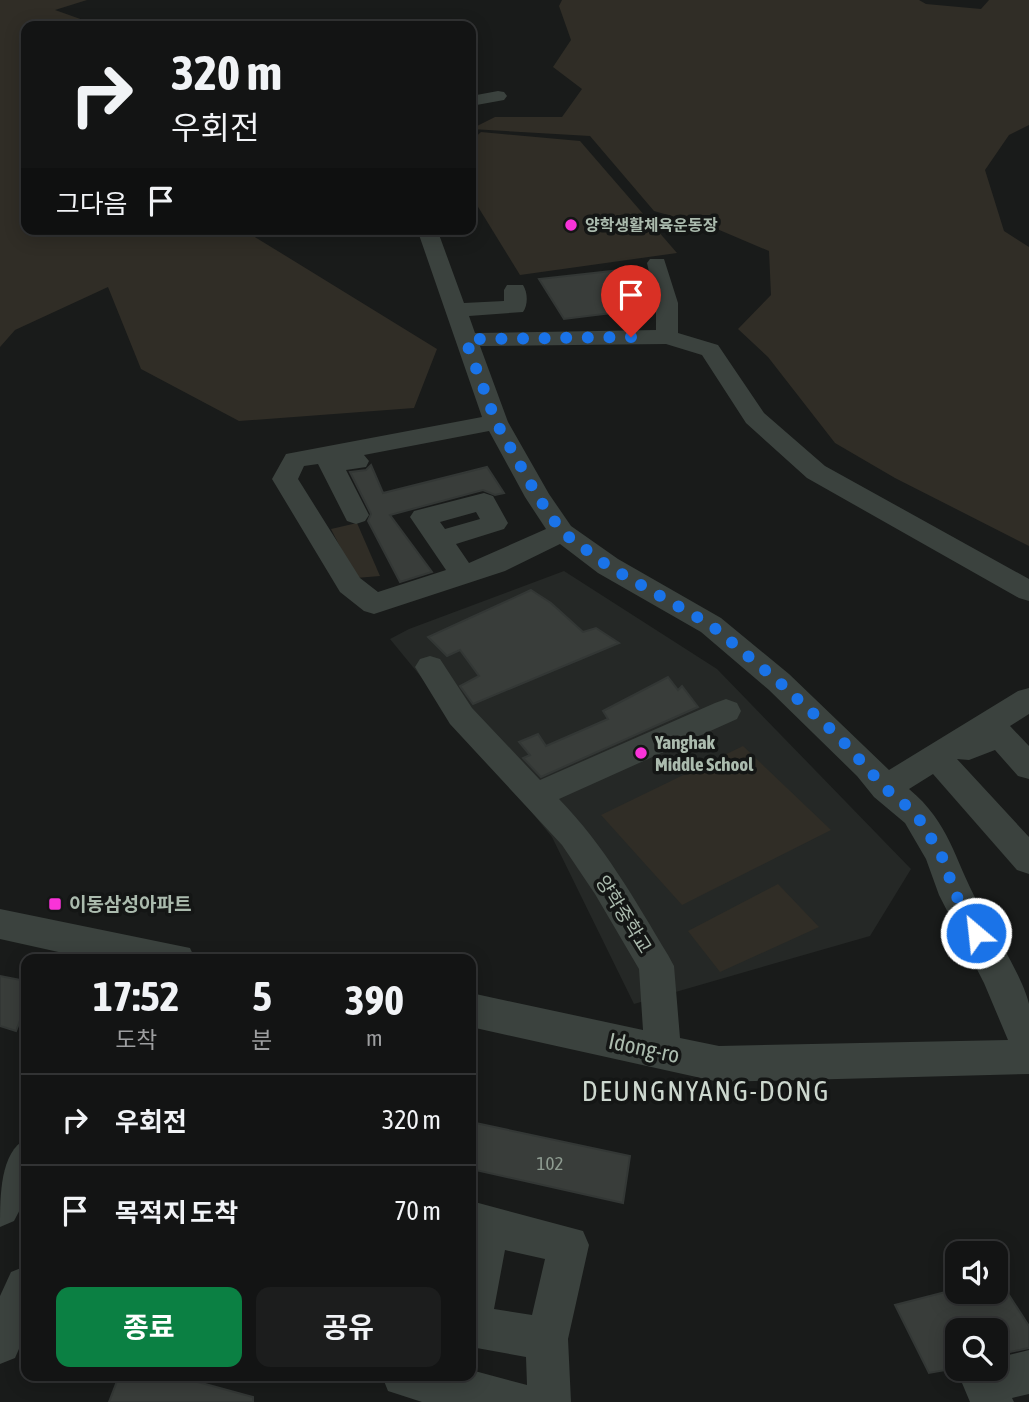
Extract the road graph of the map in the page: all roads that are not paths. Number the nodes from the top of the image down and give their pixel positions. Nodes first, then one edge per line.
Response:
1 (498, 96) dead end
2 (476, 101) edge
3 (429, 235) edge
4 (657, 263) dead end
5 (515, 290) dead end
6 (457, 310) junction
7 (598, 327) dead end
8 (663, 337) junction
9 (466, 341) junction
10 (496, 422) junction
11 (465, 444) dead end
12 (374, 452) junction
13 (356, 515) dead end
14 (562, 532) junction
15 (440, 540) dead end
16 (463, 575) junction
17 (1029, 591) edge
18 (430, 667) dead end
19 (1029, 699) edge
20 (726, 711) dead end
21 (944, 765) junction
22 (1029, 767) edge
23 (891, 793) junction
24 (535, 796) junction
25 (1029, 860) edge
26 (0, 924) edge
27 (118, 954) edge
28 (476, 1011) edge
29 (1027, 1040) edge
30 (663, 1053) junction
31 (21, 1167) edge
32 (0, 1207) edge
33 (480, 1222) edge
34 (476, 1264) edge
35 (19, 1290) edge
36 (476, 1327) edge
37 (547, 1339) junction
38 (0, 1343) edge
39 (1029, 1372) edge
40 (425, 1381) edge
41 (516, 1402) edge
42 (548, 1402) edge
43 (992, 1402) edge

1 - 2 street
3 - 6 street
4 - 8 street
5 - 6 street
6 - 9 street
7 - 8 street
8 - 9 street
8 - 17 street
9 - 10 street
10 - 12 street
10 - 14 street
11 - 12 street
12 - 13 street
12 - 16 street
14 - 16 street
14 - 23 street
15 - 16 street
18 - 24 street, 양학중학교
19 - 23 street
20 - 24 street
21 - 22 street
21 - 23 street
21 - 25 street
23 - 29 street
24 - 30 street, 양학중학교
26 - 27 street
28 - 30 street, Idong-ro
29 - 30 street, Idong-ro
31 - 32 street
33 - 34 street
33 - 37 street
35 - 38 street
36 - 37 street
37 - 42 street
39 - 43 street
40 - 41 street

